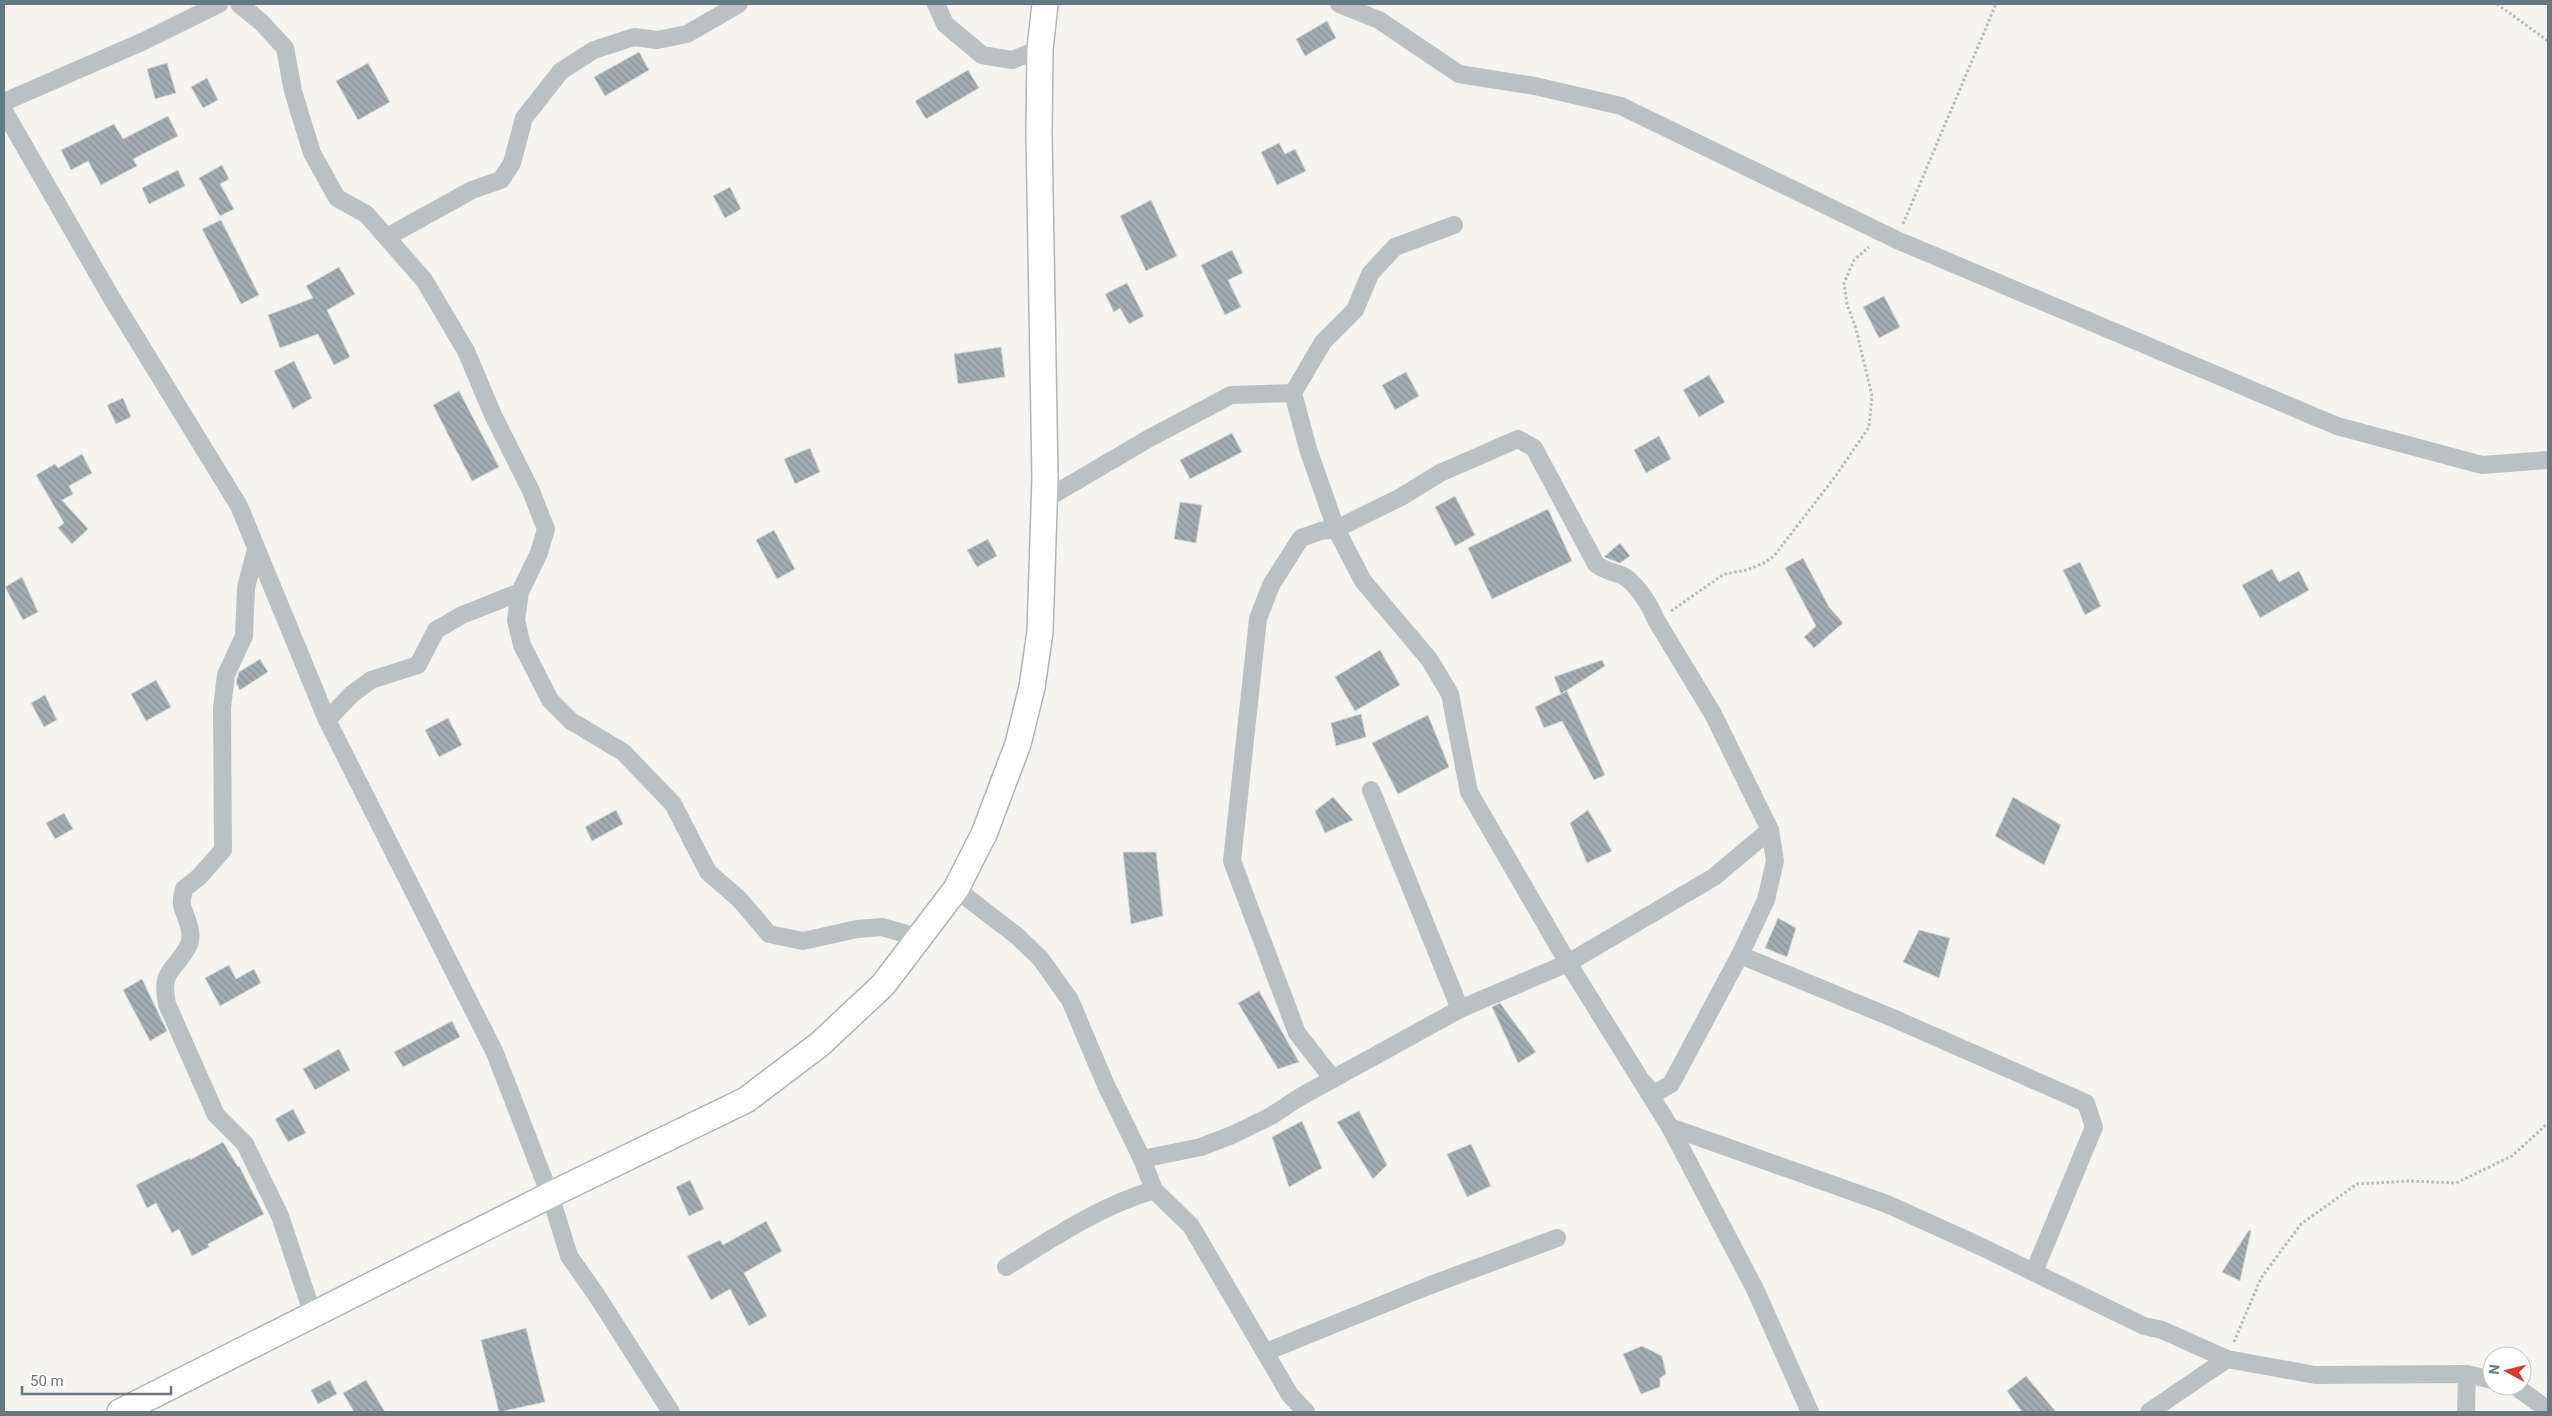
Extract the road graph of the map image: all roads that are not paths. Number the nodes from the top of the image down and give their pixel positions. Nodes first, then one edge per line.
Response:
1 (219, 4) edge
2 (239, 4) edge
3 (739, 4) edge
4 (936, 4) edge
5 (1045, 4) edge
6 (1339, 4) edge
7 (1040, 49) junction
8 (4, 102) edge
9 (4, 111) edge
10 (1454, 226) dead end
11 (387, 237) junction
12 (1293, 393) junction
13 (2548, 460) edge
14 (1044, 500) junction
15 (1336, 529) junction
16 (256, 549) junction
17 (520, 592) junction
18 (327, 720) junction
19 (1372, 790) dead end
20 (1770, 830) junction
21 (956, 889) junction
22 (920, 938) junction
23 (1740, 955) junction
24 (1568, 963) junction
25 (1460, 1009) junction
26 (1333, 1079) junction
27 (1670, 1127) junction
28 (1142, 1159) junction
29 (1154, 1190) junction
30 (550, 1195) junction
31 (1557, 1238) dead end
32 (1006, 1267) dead end
33 (2034, 1272) junction
34 (313, 1315) junction
35 (1266, 1352) junction
36 (2227, 1359) junction
37 (2467, 1374) junction
38 (2482, 1378) edge
39 (2529, 1396) edge
40 (129, 1410) edge
41 (671, 1412) edge
42 (1306, 1412) edge
43 (1810, 1412) edge
44 (2149, 1412) edge
45 (2466, 1412) edge
46 (2546, 1412) edge

1 - 8 street
2 - 11 street
3 - 11 street
4 - 7 street
5 - 7 main road
6 - 13 street
7 - 14 main road
9 - 16 street
10 - 12 street
11 - 17 street
12 - 14 street
12 - 15 street
14 - 21 main road
15 - 20 street
15 - 24 street
15 - 26 street
16 - 18 street
16 - 34 street
17 - 18 street
17 - 22 street
18 - 30 street
19 - 25 street
20 - 23 street
20 - 24 street
21 - 22 main road
21 - 28 street
22 - 30 main road
23 - 24 street
23 - 33 street
24 - 25 street
24 - 27 street
25 - 26 street
26 - 28 street
27 - 33 street
27 - 43 street
28 - 29 street
29 - 32 street
29 - 35 street
30 - 34 main road
30 - 41 street
31 - 35 street
33 - 36 street
34 - 40 main road
35 - 42 street
36 - 37 street
36 - 44 street
37 - 38 street
37 - 45 street
39 - 46 street

